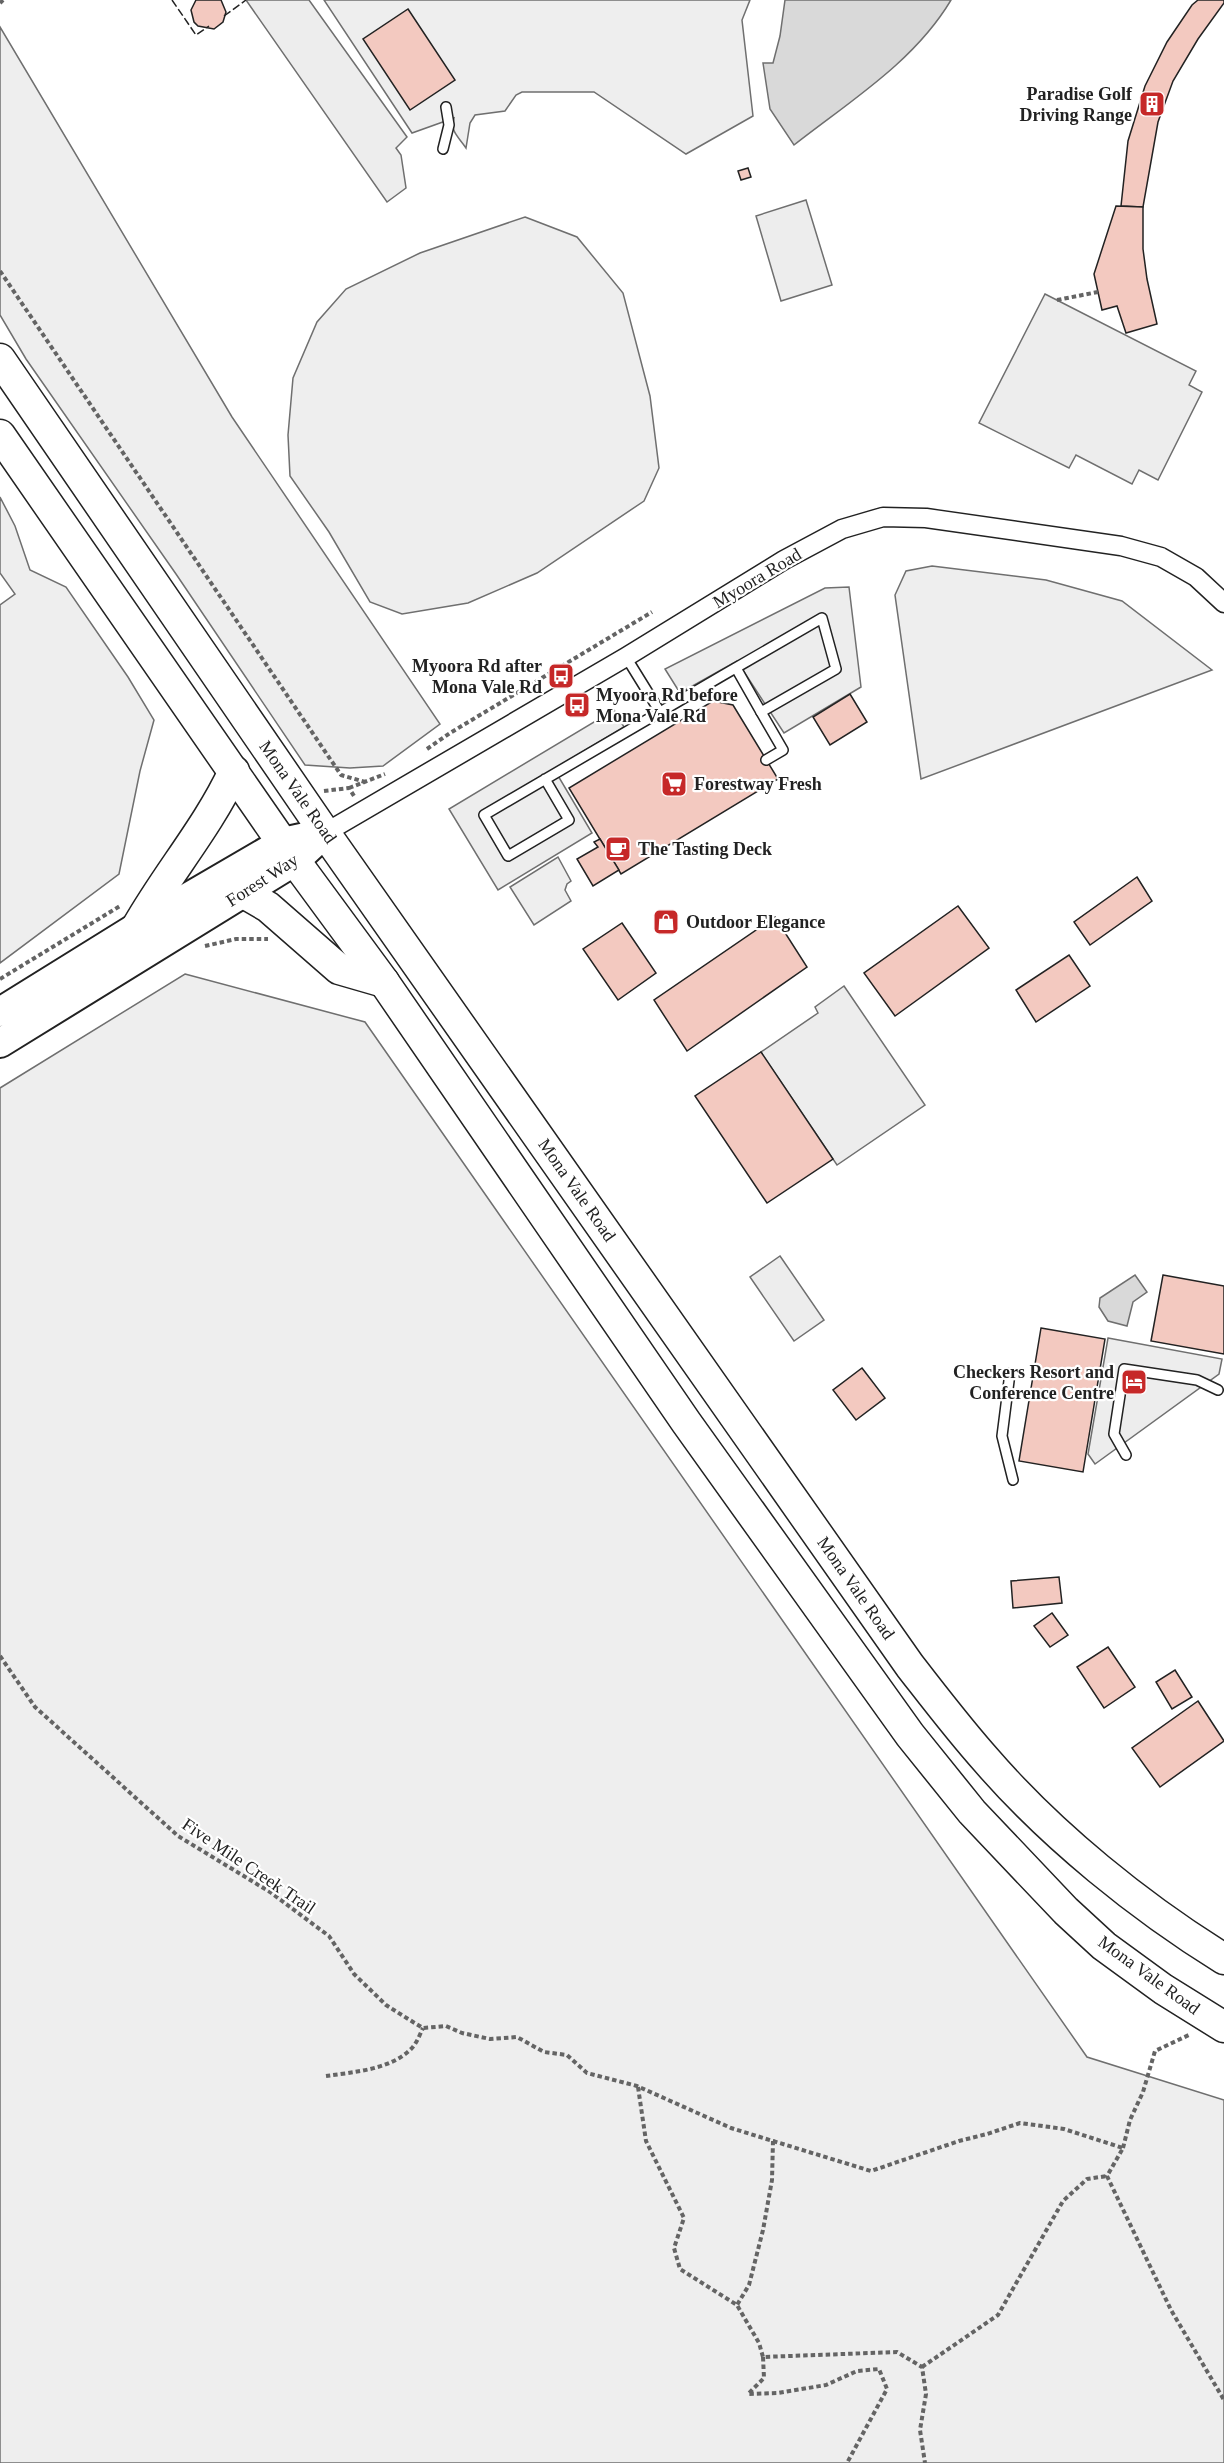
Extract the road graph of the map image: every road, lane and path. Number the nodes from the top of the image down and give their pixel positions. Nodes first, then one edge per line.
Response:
1 (446, 107) dead end
2 (443, 149) dead end
3 (0, 271) edge
4 (1098, 292) dead end
5 (1057, 300) dead end
6 (0, 359) edge
7 (0, 435) edge
8 (1224, 603) edge
9 (652, 612) dead end
10 (626, 657) junction
11 (736, 668) junction
12 (660, 712) junction
13 (761, 712) junction
14 (418, 756) dead end
15 (766, 760) dead end
16 (234, 771) junction
17 (392, 771) dead end
18 (545, 779) junction
19 (365, 782) junction
20 (349, 788) junction
21 (321, 793) dead end
22 (354, 797) dead end
23 (326, 833) junction
24 (289, 852) junction
25 (244, 893) junction
26 (128, 899) dead end
27 (137, 927) junction
28 (272, 940) dead end
29 (203, 947) dead end
30 (0, 978) edge
31 (384, 982) junction
32 (0, 1012) edge
33 (0, 1043) edge
34 (1010, 1373) dead end
35 (1218, 1390) dead end
36 (1126, 1455) dead end
37 (1013, 1480) dead end
38 (0, 1656) edge
39 (1224, 1959) edge
40 (1215, 2022) edge
41 (423, 2028) junction
42 (326, 2076) dead end
43 (638, 2086) junction
44 (773, 2142) junction
45 (1123, 2148) junction
46 (1107, 2176) junction
47 (737, 2305) junction
48 (762, 2357) junction
49 (922, 2367) junction
50 (1224, 2400) edge
51 (847, 2463) edge
52 (925, 2463) edge

1 - 2 lane
3 - 19 path
4 - 5 path
6 - 23 highway, Mona Vale Road
7 - 16 highway, Mona Vale Road
8 - 10 street, Myoora Road
9 - 14 path
10 - 12 lane
10 - 23 street, Myoora Road
11 - 12 lane
11 - 13 lane
11 - 13 lane
12 - 18 lane
13 - 15 lane
16 - 24 highway, Mona Vale Road
16 - 27 highway
17 - 19 path
18 - 18 lane
19 - 20 path
20 - 21 path
20 - 22 path
23 - 24 main road, Forest Way
23 - 39 highway, Mona Vale Road
24 - 25 main road, Forest Way
24 - 27 main road, Forest Way
24 - 31 highway, Mona Vale Road
25 - 31 highway
25 - 33 main road, Forest Way
26 - 30 path
27 - 32 main road, Forest Way
28 - 29 path
31 - 40 highway, Mona Vale Road
34 - 37 lane
35 - 36 lane
38 - 41 path, Five Mile Creek Trail
40 - 45 path
41 - 42 path
41 - 43 path
43 - 44 path
43 - 47 path
44 - 45 path
44 - 47 path
45 - 46 path
46 - 49 path
46 - 50 path
47 - 48 path
48 - 49 path
48 - 51 path
49 - 52 path

